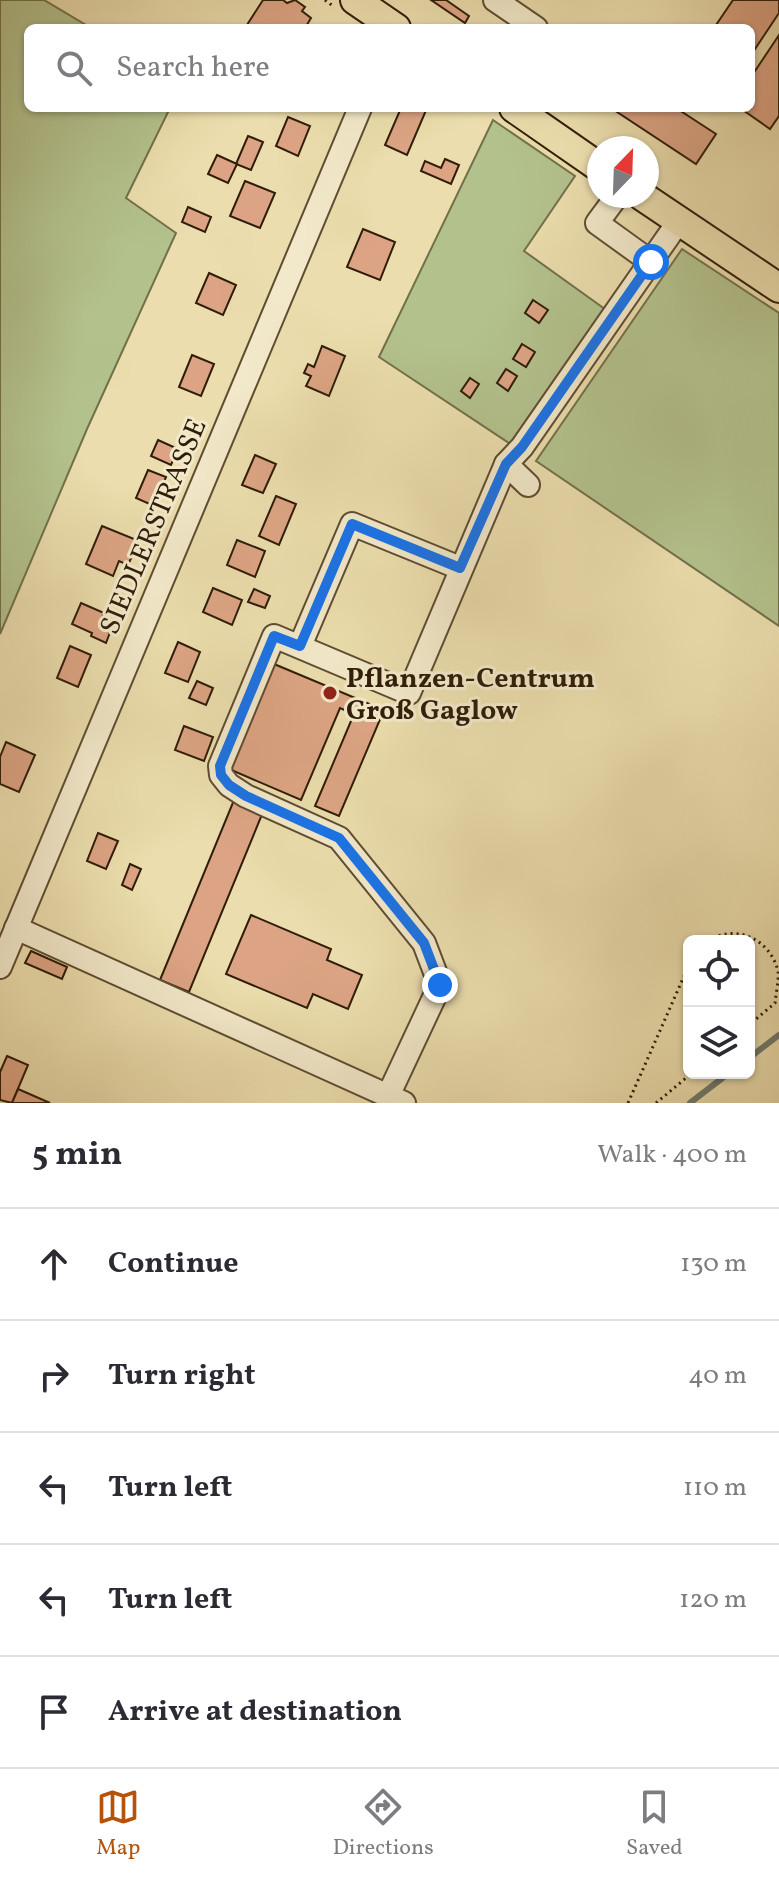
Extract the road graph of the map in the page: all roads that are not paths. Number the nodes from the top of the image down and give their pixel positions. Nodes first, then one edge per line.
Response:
1 (355, 0) edge
2 (495, 0) edge
3 (390, 24) edge
4 (530, 24) edge
5 (358, 112) edge
6 (520, 112) edge
7 (587, 159) edge
8 (659, 207) edge
9 (608, 208) edge
10 (679, 221) junction
11 (651, 262) junction
12 (779, 288) edge
13 (506, 464) junction
14 (528, 485) dead end
15 (460, 568) junction
16 (300, 646) junction
17 (16, 928) junction
18 (0, 967) edge
19 (396, 1099) edge

1 - 3 main road
2 - 4 street
5 - 17 street, SIEDLERSTRASSE
6 - 7 main road
8 - 10 main road
9 - 11 street
10 - 11 street
10 - 12 main road
11 - 13 street
13 - 14 street
13 - 15 street
15 - 16 street
15 - 16 street
16 - 19 street
17 - 18 street, SIEDLERSTRASSE
17 - 19 street

